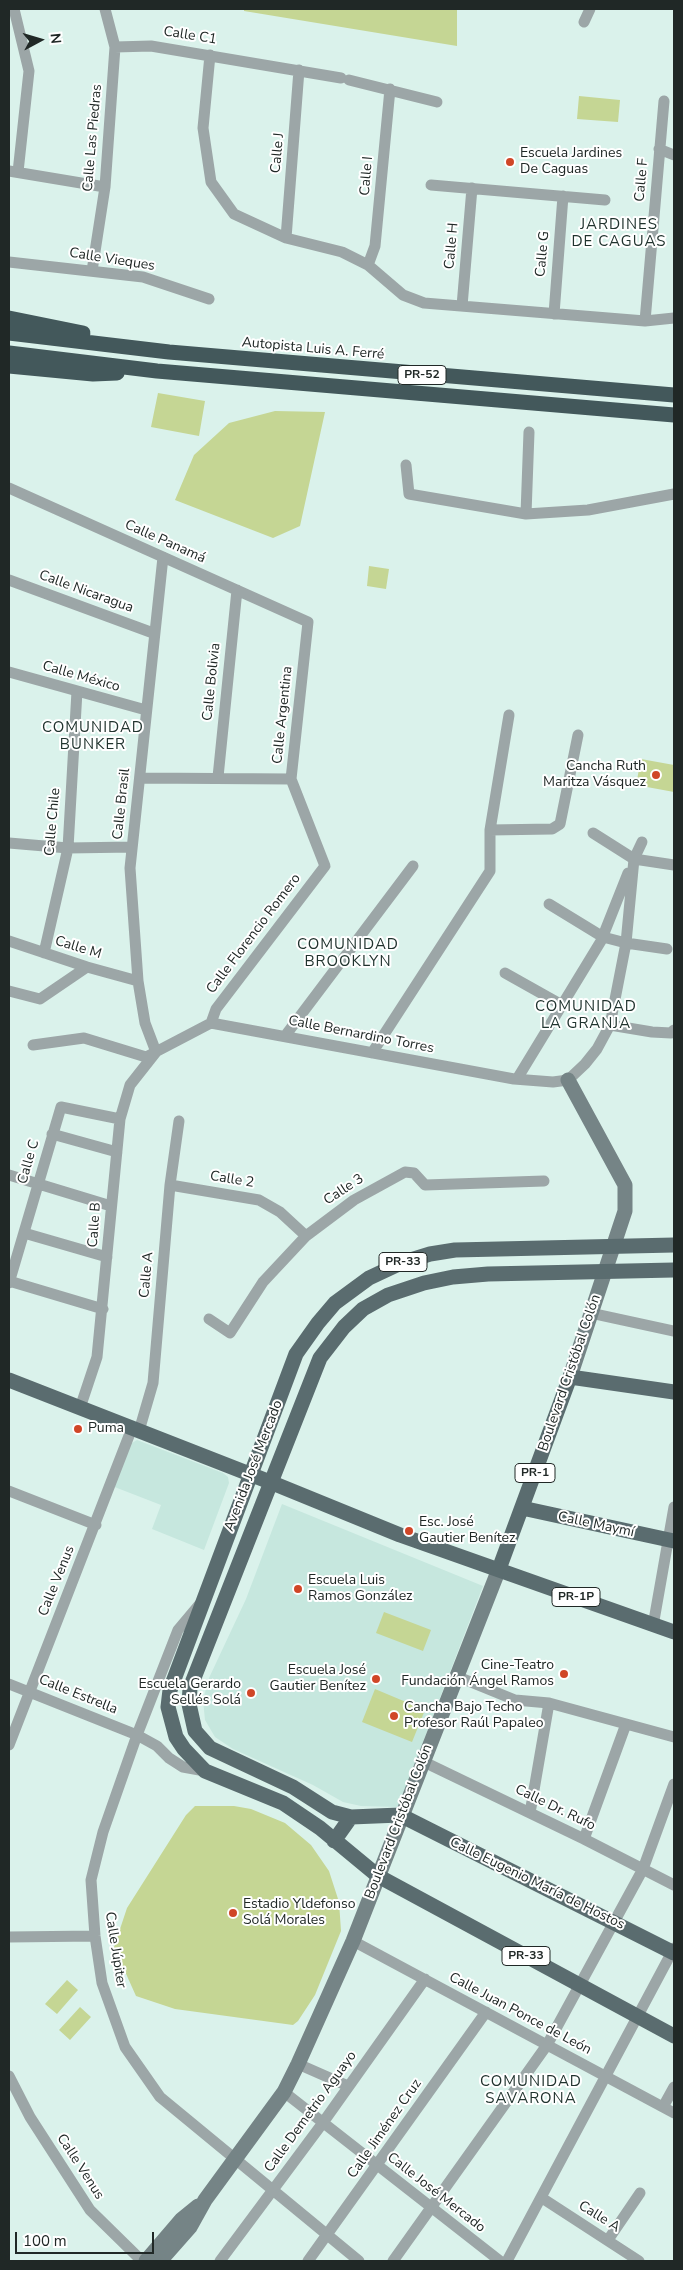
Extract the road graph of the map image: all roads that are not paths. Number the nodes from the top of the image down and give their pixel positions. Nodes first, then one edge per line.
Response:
1 (14, 9) edge
2 (104, 9) edge
3 (590, 9) edge
4 (584, 22) dead end
5 (115, 47) junction
6 (210, 55) junction
7 (300, 70) junction
8 (390, 90) junction
9 (664, 101) dead end
10 (437, 102) dead end
11 (659, 150) junction
12 (674, 155) edge
13 (13, 171) edge
14 (430, 184) dead end
15 (105, 187) junction
16 (472, 188) junction
17 (563, 196) junction
18 (605, 200) dead end
19 (286, 238) junction
20 (9, 262) edge
21 (368, 265) junction
22 (92, 271) junction
23 (209, 299) dead end
24 (462, 306) junction
25 (554, 314) junction
26 (9, 318) edge
27 (674, 318) edge
28 (645, 321) junction
29 (9, 333) edge
30 (170, 352) junction
31 (9, 353) edge
32 (9, 366) edge
33 (157, 371) junction
34 (674, 395) edge
35 (674, 415) edge
36 (529, 432) dead end
37 (406, 465) dead end
38 (9, 488) edge
39 (674, 494) edge
40 (526, 514) junction
41 (163, 557) junction
42 (9, 580) edge
43 (237, 590) junction
44 (308, 622) joint
45 (153, 633) junction
46 (9, 672) edge
47 (76, 691) junction
48 (146, 710) junction
49 (509, 715) dead end
50 (578, 734) dead end
51 (218, 777) junction
52 (140, 778) junction
53 (291, 779) junction
54 (490, 830) junction
55 (592, 833) dead end
56 (642, 842) dead end
57 (9, 843) edge
58 (132, 847) junction
59 (68, 848) junction
60 (634, 859) junction
61 (674, 865) edge
62 (325, 866) joint
63 (413, 866) dead end
64 (549, 904) dead end
65 (603, 936) junction
66 (9, 941) edge
67 (626, 943) junction
68 (667, 949) dead end
69 (44, 953) junction
70 (87, 967) junction
71 (505, 973) dead end
72 (138, 981) junction
73 (9, 991) edge
74 (562, 1005) junction
75 (211, 1022) junction
76 (610, 1025) junction
77 (674, 1030) edge
78 (285, 1036) junction
79 (33, 1045) dead end
80 (156, 1052) junction
81 (372, 1053) junction
82 (517, 1079) junction
83 (568, 1080) junction
84 (120, 1119) junction
85 (179, 1121) dead end
86 (52, 1134) junction
87 (117, 1152) junction
88 (9, 1175) edge
89 (544, 1181) dead end
90 (39, 1184) junction
91 (170, 1185) junction
92 (111, 1206) junction
93 (24, 1232) junction
94 (306, 1236) junction
95 (674, 1245) edge
96 (614, 1246) junction
97 (107, 1257) junction
98 (674, 1270) edge
99 (606, 1272) junction
100 (9, 1282) edge
101 (103, 1310) junction
102 (591, 1313) junction
103 (209, 1319) dead end
104 (674, 1331) edge
105 (570, 1377) junction
106 (9, 1380) edge
107 (674, 1392) edge
108 (80, 1408) junction
109 (135, 1430) junction
110 (250, 1474) junction
111 (270, 1482) junction
112 (9, 1491) edge
113 (674, 1507) edge
114 (522, 1508) junction
115 (96, 1525) junction
116 (672, 1541) edge
117 (499, 1569) junction
118 (204, 1598) junction
119 (653, 1626) junction
120 (674, 1632) edge
121 (456, 1676) junction
122 (9, 1684) edge
123 (29, 1692) junction
124 (549, 1703) junction
125 (626, 1724) junction
126 (137, 1735) junction
127 (674, 1737) edge
128 (9, 1745) edge
129 (422, 1761) junction
130 (205, 1771) junction
131 (674, 1784) edge
132 (530, 1813) junction
133 (400, 1816) junction
134 (351, 1817) junction
135 (584, 1838) junction
136 (334, 1840) junction
137 (643, 1869) junction
138 (378, 1876) junction
139 (674, 1885) edge
140 (614, 1922) junction
141 (95, 1936) junction
142 (9, 1937) edge
143 (353, 1940) junction
144 (674, 1951) edge
145 (424, 1979) junction
146 (580, 1984) junction
147 (486, 2012) junction
148 (638, 2016) junction
149 (674, 2036) edge
150 (547, 2045) junction
151 (298, 2064) junction
152 (9, 2076) edge
153 (606, 2077) junction
154 (348, 2086) junction
155 (674, 2086) edge
156 (284, 2092) junction
157 (663, 2107) junction
158 (674, 2113) edge
159 (322, 2124) junction
160 (234, 2159) junction
161 (377, 2166) junction
162 (272, 2192) junction
163 (640, 2193) dead end
164 (542, 2198) junction
165 (205, 2200) junction
166 (431, 2208) junction
167 (327, 2236) junction
168 (608, 2240) junction
169 (144, 2261) edge
170 (160, 2261) edge
171 (220, 2261) edge
172 (308, 2261) edge
173 (359, 2261) edge
174 (393, 2261) edge
175 (500, 2261) edge
176 (507, 2261) edge
177 (639, 2261) edge

1 - 13 street
2 - 5 street, Calle Las Piedras
3 - 4 street
5 - 6 street, Calle C1
5 - 15 street, Calle Las Piedras
6 - 7 street, Calle C1
6 - 19 street
7 - 8 street, Calle C1
7 - 19 street, Calle J
8 - 10 street, Calle C1
8 - 21 street, Calle I
9 - 11 street, Calle F
11 - 12 street
11 - 28 street, Calle F
13 - 15 street
14 - 16 street
15 - 22 street, Calle Las Piedras
16 - 17 street
16 - 24 street, Calle H
17 - 18 street
17 - 25 street, Calle G
19 - 21 street
20 - 22 street, Calle Vieques
21 - 24 street
22 - 23 street, Calle Vieques
24 - 25 street
25 - 28 street
26 - 30 highway
27 - 28 street
29 - 30 highway, Autopista Luis A. Ferré / PR-52
30 - 34 highway, Autopista Luis A. Ferré / PR-52
31 - 33 highway, PR-52
32 - 33 highway
33 - 35 highway, PR-52
36 - 40 street
37 - 40 street
38 - 41 street, Calle Panamá
39 - 40 street
41 - 43 street, Calle Panamá
41 - 45 street, Calle Brasil
42 - 45 street, Calle Nicaragua
43 - 44 street, Calle Panamá
43 - 51 street, Calle Bolivia
44 - 53 street, Calle Argentina
45 - 48 street, Calle Brasil
46 - 47 street, Calle México
47 - 48 street, Calle México
47 - 59 street, Calle Chile
48 - 52 street, Calle Brasil
49 - 54 street
50 - 54 street
51 - 52 street
51 - 53 street
52 - 58 street, Calle Brasil
53 - 62 street, Calle Argentina
54 - 81 street
55 - 60 street
56 - 60 street
57 - 59 street
58 - 59 street
58 - 72 street, Calle Brasil
59 - 69 street, Calle Chile
60 - 61 street
60 - 65 street
60 - 67 street
62 - 75 street, Calle Florencio Romero
63 - 78 street
64 - 65 street
65 - 67 street
65 - 74 street
66 - 69 street, Calle M
67 - 68 street
67 - 76 street
69 - 70 street, Calle M
70 - 72 street, Calle M
70 - 73 street
71 - 74 street
72 - 80 street, Calle Brasil
74 - 82 street
75 - 78 street, Calle Bernardino Torres
75 - 80 street
76 - 77 street
76 - 83 street
78 - 81 street, Calle Bernardino Torres
79 - 80 street
80 - 84 street, Calle B
81 - 82 street, Calle Bernardino Torres
82 - 83 street, Calle Bernardino Torres
83 - 96 street, Boulevard Cristóbal Colón
84 - 86 street, Calle C
84 - 87 street, Calle B
85 - 91 street, Calle A
86 - 87 street
86 - 90 street, Calle C
87 - 92 street, Calle B
88 - 90 street
89 - 94 street, Calle 3
90 - 92 street
90 - 93 street, Calle C
91 - 94 street, Calle 2
91 - 109 street, Calle A
92 - 97 street, Calle B
93 - 97 street
93 - 100 street, Calle C
94 - 103 street, Calle 3
95 - 96 main road, Avenida José Mercado / PR-33
96 - 99 street, Boulevard Cristóbal Colón
96 - 110 main road, Avenida José Mercado / PR-33
97 - 101 street, Calle B
98 - 99 main road, Avenida José Mercado / PR-33
99 - 102 street, Boulevard Cristóbal Colón
99 - 111 main road, Avenida José Mercado / PR-33
100 - 101 street
101 - 108 street, Calle B
102 - 104 street
102 - 105 street, Boulevard Cristóbal Colón
105 - 107 main road
105 - 114 main road, Boulevard Cristóbal Colón / PR-1
106 - 108 main road
108 - 109 main road
109 - 110 main road
109 - 115 street, Calle Venus
110 - 111 main road
110 - 118 main road, Avenida José Mercado / PR-33
111 - 117 main road
111 - 134 main road, Avenida José Mercado / PR-33
112 - 115 street
113 - 116 street
114 - 116 main road, Calle Maymí
114 - 117 main road, Boulevard Cristóbal Colón / PR-1
115 - 123 street, Calle Venus
116 - 119 street
117 - 119 main road, PR-1P
117 - 121 street, Boulevard Cristóbal Colón
118 - 126 street, Calle Júpiter
118 - 130 main road, Avenida José Mercado / PR-33
119 - 120 main road, PR-1P
121 - 124 street
121 - 129 street, Boulevard Cristóbal Colón
122 - 123 street, Calle Estrella
123 - 126 street, Calle Estrella
123 - 128 street, Calle Venus
124 - 125 street
124 - 132 street
125 - 127 street
125 - 135 street
126 - 130 street, Calle Estrella
126 - 141 street, Calle Júpiter
129 - 132 street, Calle Dr. Rufo
129 - 133 street, Boulevard Cristóbal Colón
130 - 136 main road, Avenida José Mercado / PR-33
131 - 137 street
132 - 135 street, Calle Dr. Rufo
133 - 134 main road, Avenida José Mercado / PR-33
133 - 138 street, Boulevard Cristóbal Colón
133 - 140 main road, Calle Eugenio María de Hostos / PR-33
134 - 136 main road
135 - 137 street, Calle Dr. Rufo
136 - 138 main road, Avenida José Mercado / PR-33
137 - 139 street, Calle Dr. Rufo
137 - 140 street
138 - 143 street, Boulevard Cristóbal Colón
138 - 146 main road, PR-33
140 - 144 main road, Calle Eugenio María de Hostos / PR-33
140 - 146 street
141 - 142 street
141 - 160 street, Calle Júpiter
143 - 145 street, Calle Juan Ponce de León
143 - 151 street, Boulevard Cristóbal Colón
144 - 148 street
145 - 147 street, Calle Juan Ponce de León
145 - 154 street, Calle Demetrio Aguayo
146 - 148 main road, PR-33
146 - 150 street
147 - 150 street, Calle Juan Ponce de León
147 - 161 street, Calle Jiménez Cruz
148 - 149 main road, PR-33
148 - 153 street
150 - 153 street, Calle Juan Ponce de León
150 - 166 street
151 - 154 street
151 - 156 street, Boulevard Cristóbal Colón
152 - 169 street, Calle Venus
153 - 157 street, Calle Juan Ponce de León
153 - 164 street
154 - 159 street, Calle Demetrio Aguayo
155 - 157 street
156 - 159 street, Calle José Mercado
156 - 160 street, Boulevard Cristóbal Colón
157 - 158 street, Calle Juan Ponce de León
159 - 161 street, Calle José Mercado
159 - 162 street, Calle Demetrio Aguayo
160 - 162 street, Calle Júpiter
160 - 165 street, Boulevard Cristóbal Colón
161 - 166 street, Calle José Mercado
161 - 167 street, Calle Jiménez Cruz
162 - 167 street, Calle Júpiter
162 - 171 street, Calle Demetrio Aguayo
163 - 168 street
164 - 168 street, Calle A
164 - 176 street
165 - 169 street
165 - 170 street
166 - 174 street
166 - 175 street, Calle José Mercado
167 - 172 street, Calle Jiménez Cruz
167 - 173 street, Calle Júpiter
168 - 177 street, Calle A

